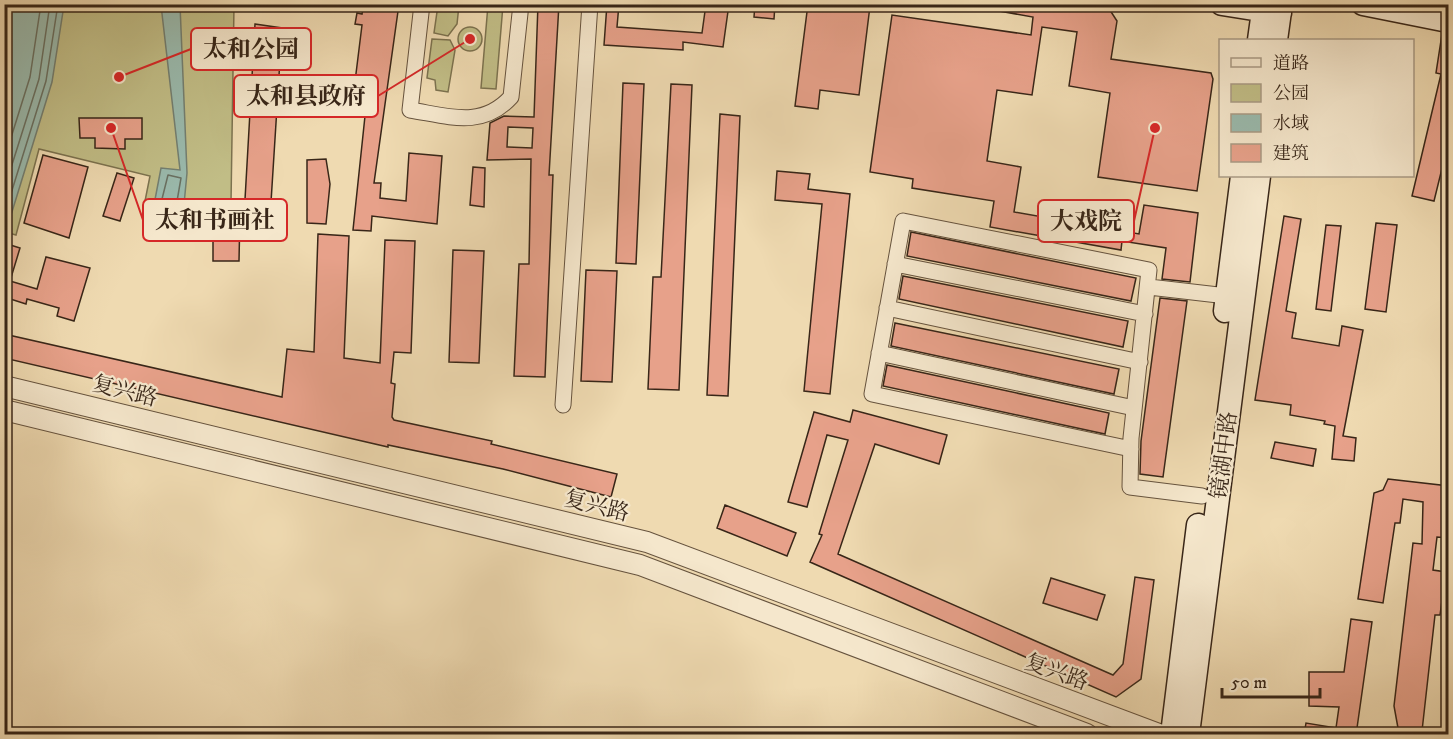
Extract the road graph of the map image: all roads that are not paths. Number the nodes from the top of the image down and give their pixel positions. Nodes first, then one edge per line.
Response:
1 (422, 4) edge
2 (521, 4) edge
3 (590, 4) edge
4 (1222, 4) edge
5 (1363, 4) edge
6 (1272, 8) edge
7 (1449, 21) edge
8 (1259, 39) edge
9 (1276, 39) edge
10 (1242, 177) edge
11 (1258, 177) edge
12 (895, 264) junction
13 (1149, 287) junction
14 (1227, 296) junction
15 (887, 309) junction
16 (1145, 314) junction
17 (879, 353) junction
18 (1140, 362) junction
19 (4, 386) edge
20 (563, 405) dead end
21 (1134, 408) junction
22 (4, 410) edge
23 (1131, 448) junction
24 (1202, 496) junction
25 (1087, 735) edge
26 (1160, 735) edge
27 (1172, 735) edge
28 (1188, 735) edge

1 - 2 street
3 - 20 street
4 - 6 main road
5 - 7 main road
6 - 8 main road
6 - 9 main road
10 - 14 main road, 镜湖中路
11 - 28 main road, 镜湖中路
12 - 13 street
12 - 15 street
12 - 16 street
13 - 14 street
13 - 16 street
14 - 24 main road, 镜湖中路
15 - 17 street
15 - 18 street
16 - 18 street
17 - 21 street
17 - 23 street
18 - 21 street
19 - 26 street, 复兴路
21 - 23 street
22 - 25 street
23 - 24 street
24 - 27 main road, 镜湖中路

